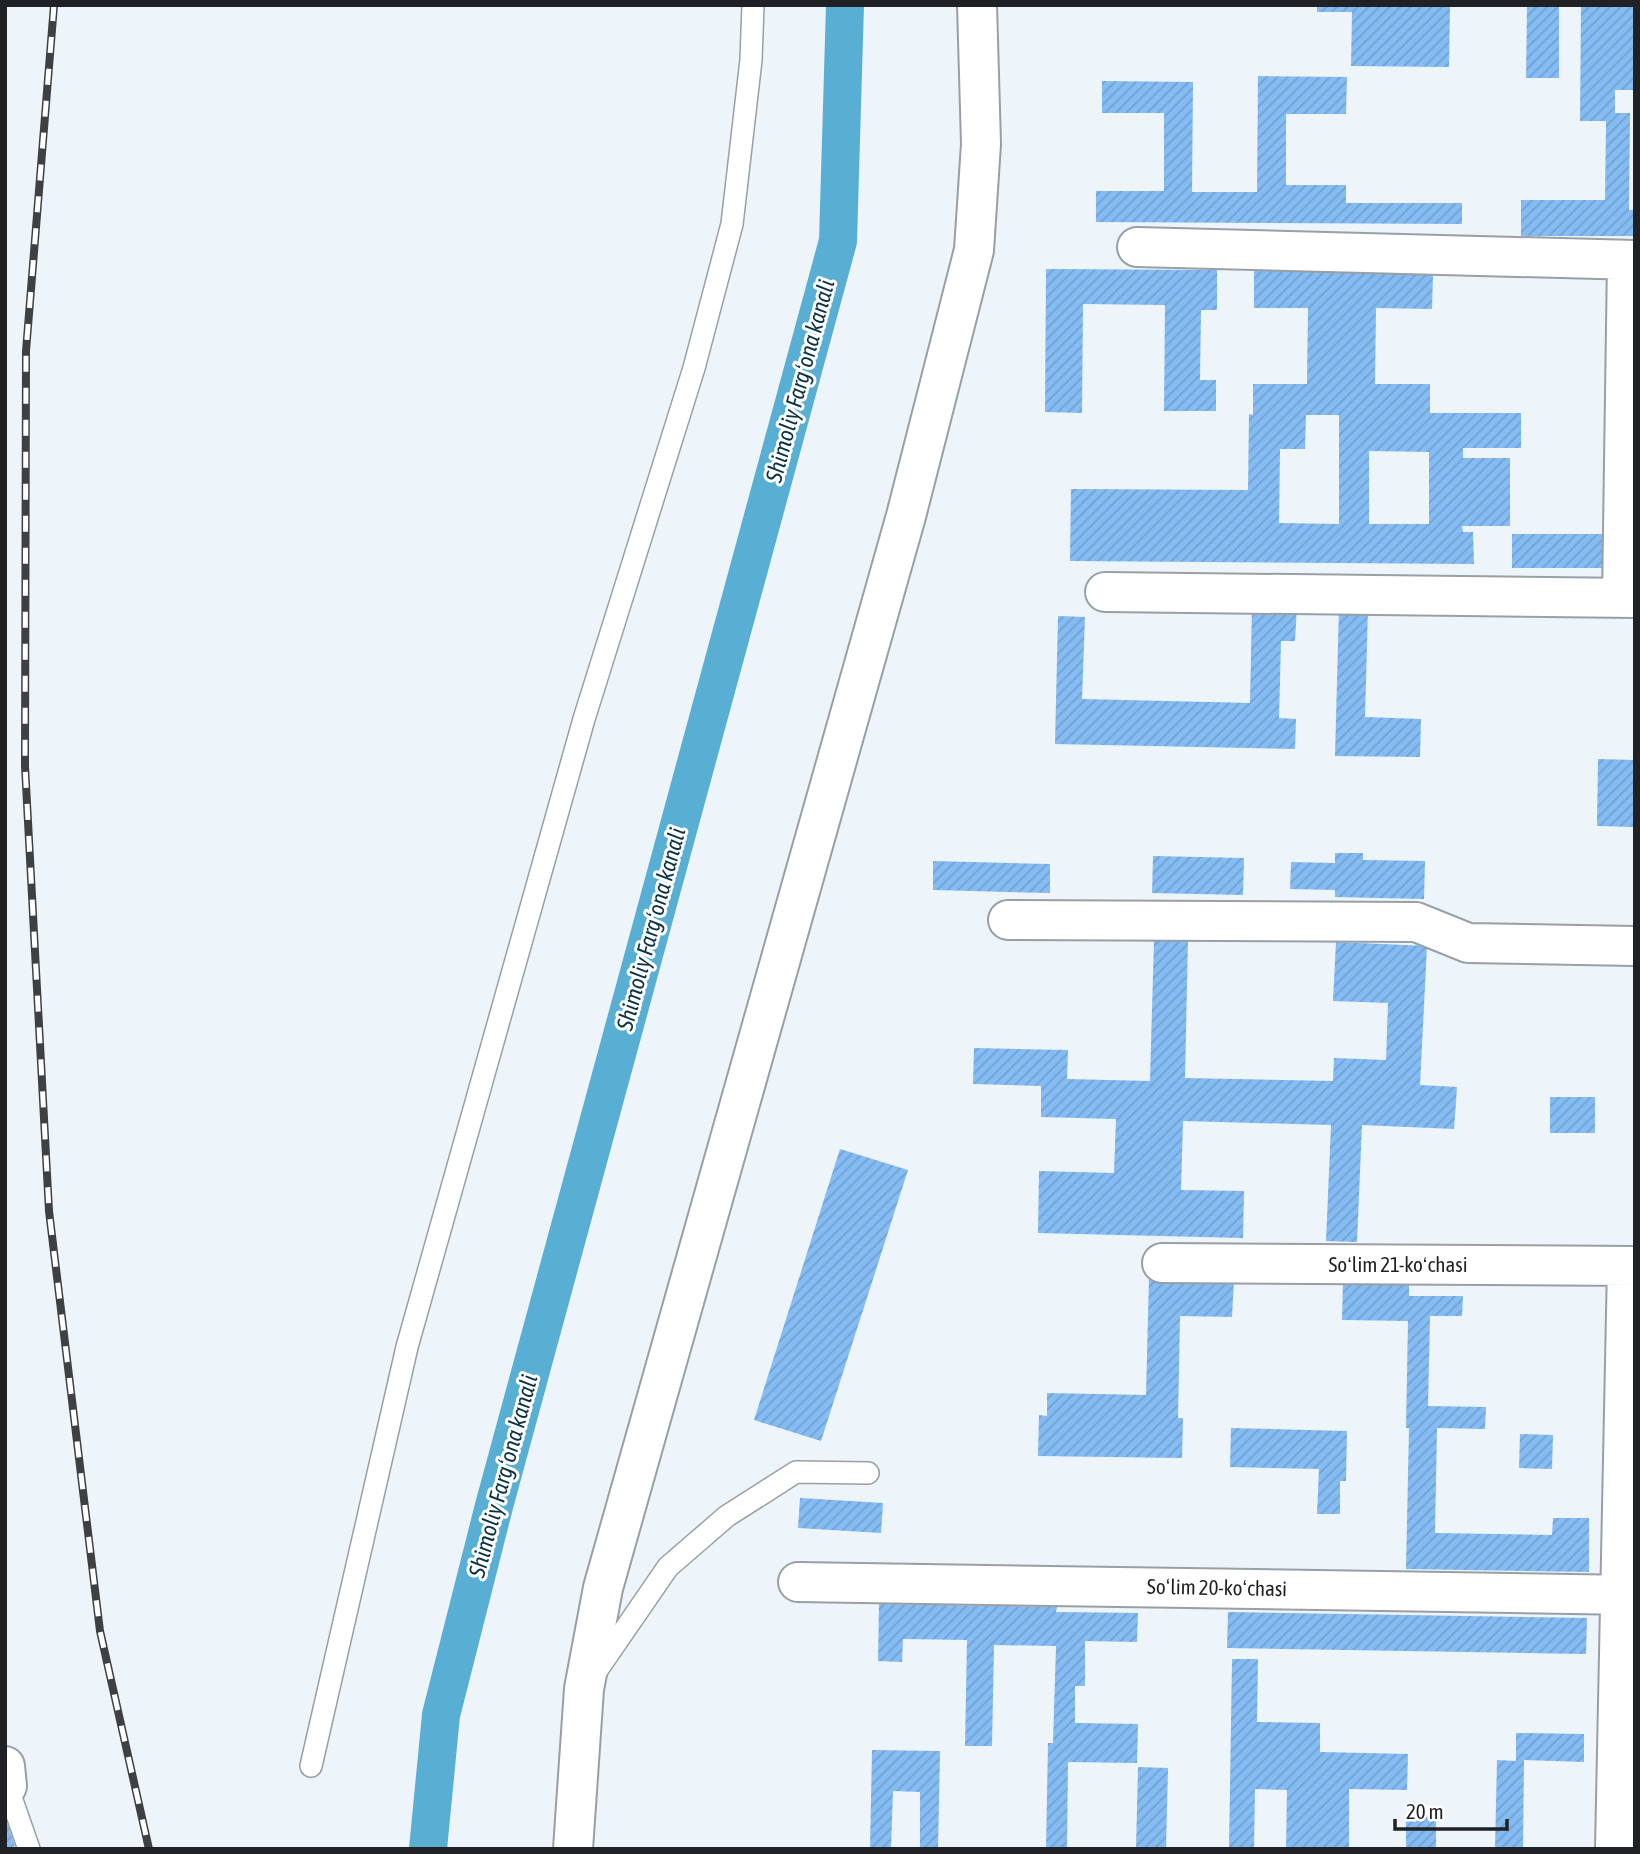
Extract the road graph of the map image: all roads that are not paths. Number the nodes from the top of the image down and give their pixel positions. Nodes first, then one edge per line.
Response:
1 (753, 5) edge
2 (977, 5) edge
3 (1137, 247) dead end
4 (1631, 260) edge
5 (1105, 592) dead end
6 (1628, 598) edge
7 (1008, 919) dead end
8 (1635, 946) edge
9 (1162, 1263) dead end
10 (1631, 1266) edge
11 (867, 1473) dead end
12 (799, 1582) dead end
13 (1628, 1595) edge
14 (584, 1689) junction
15 (312, 1766) dead end
16 (6, 1780) edge
17 (29, 1849) edge
18 (573, 1849) edge
19 (1615, 1849) edge

1 - 15 lane
2 - 14 street
3 - 4 street
4 - 6 street
5 - 6 street
7 - 8 street
9 - 10 street, Soʻlim 21-koʻchasi
10 - 13 street
11 - 14 lane
12 - 13 street, Soʻlim 20-koʻchasi
13 - 19 street
14 - 18 street
16 - 17 lane

